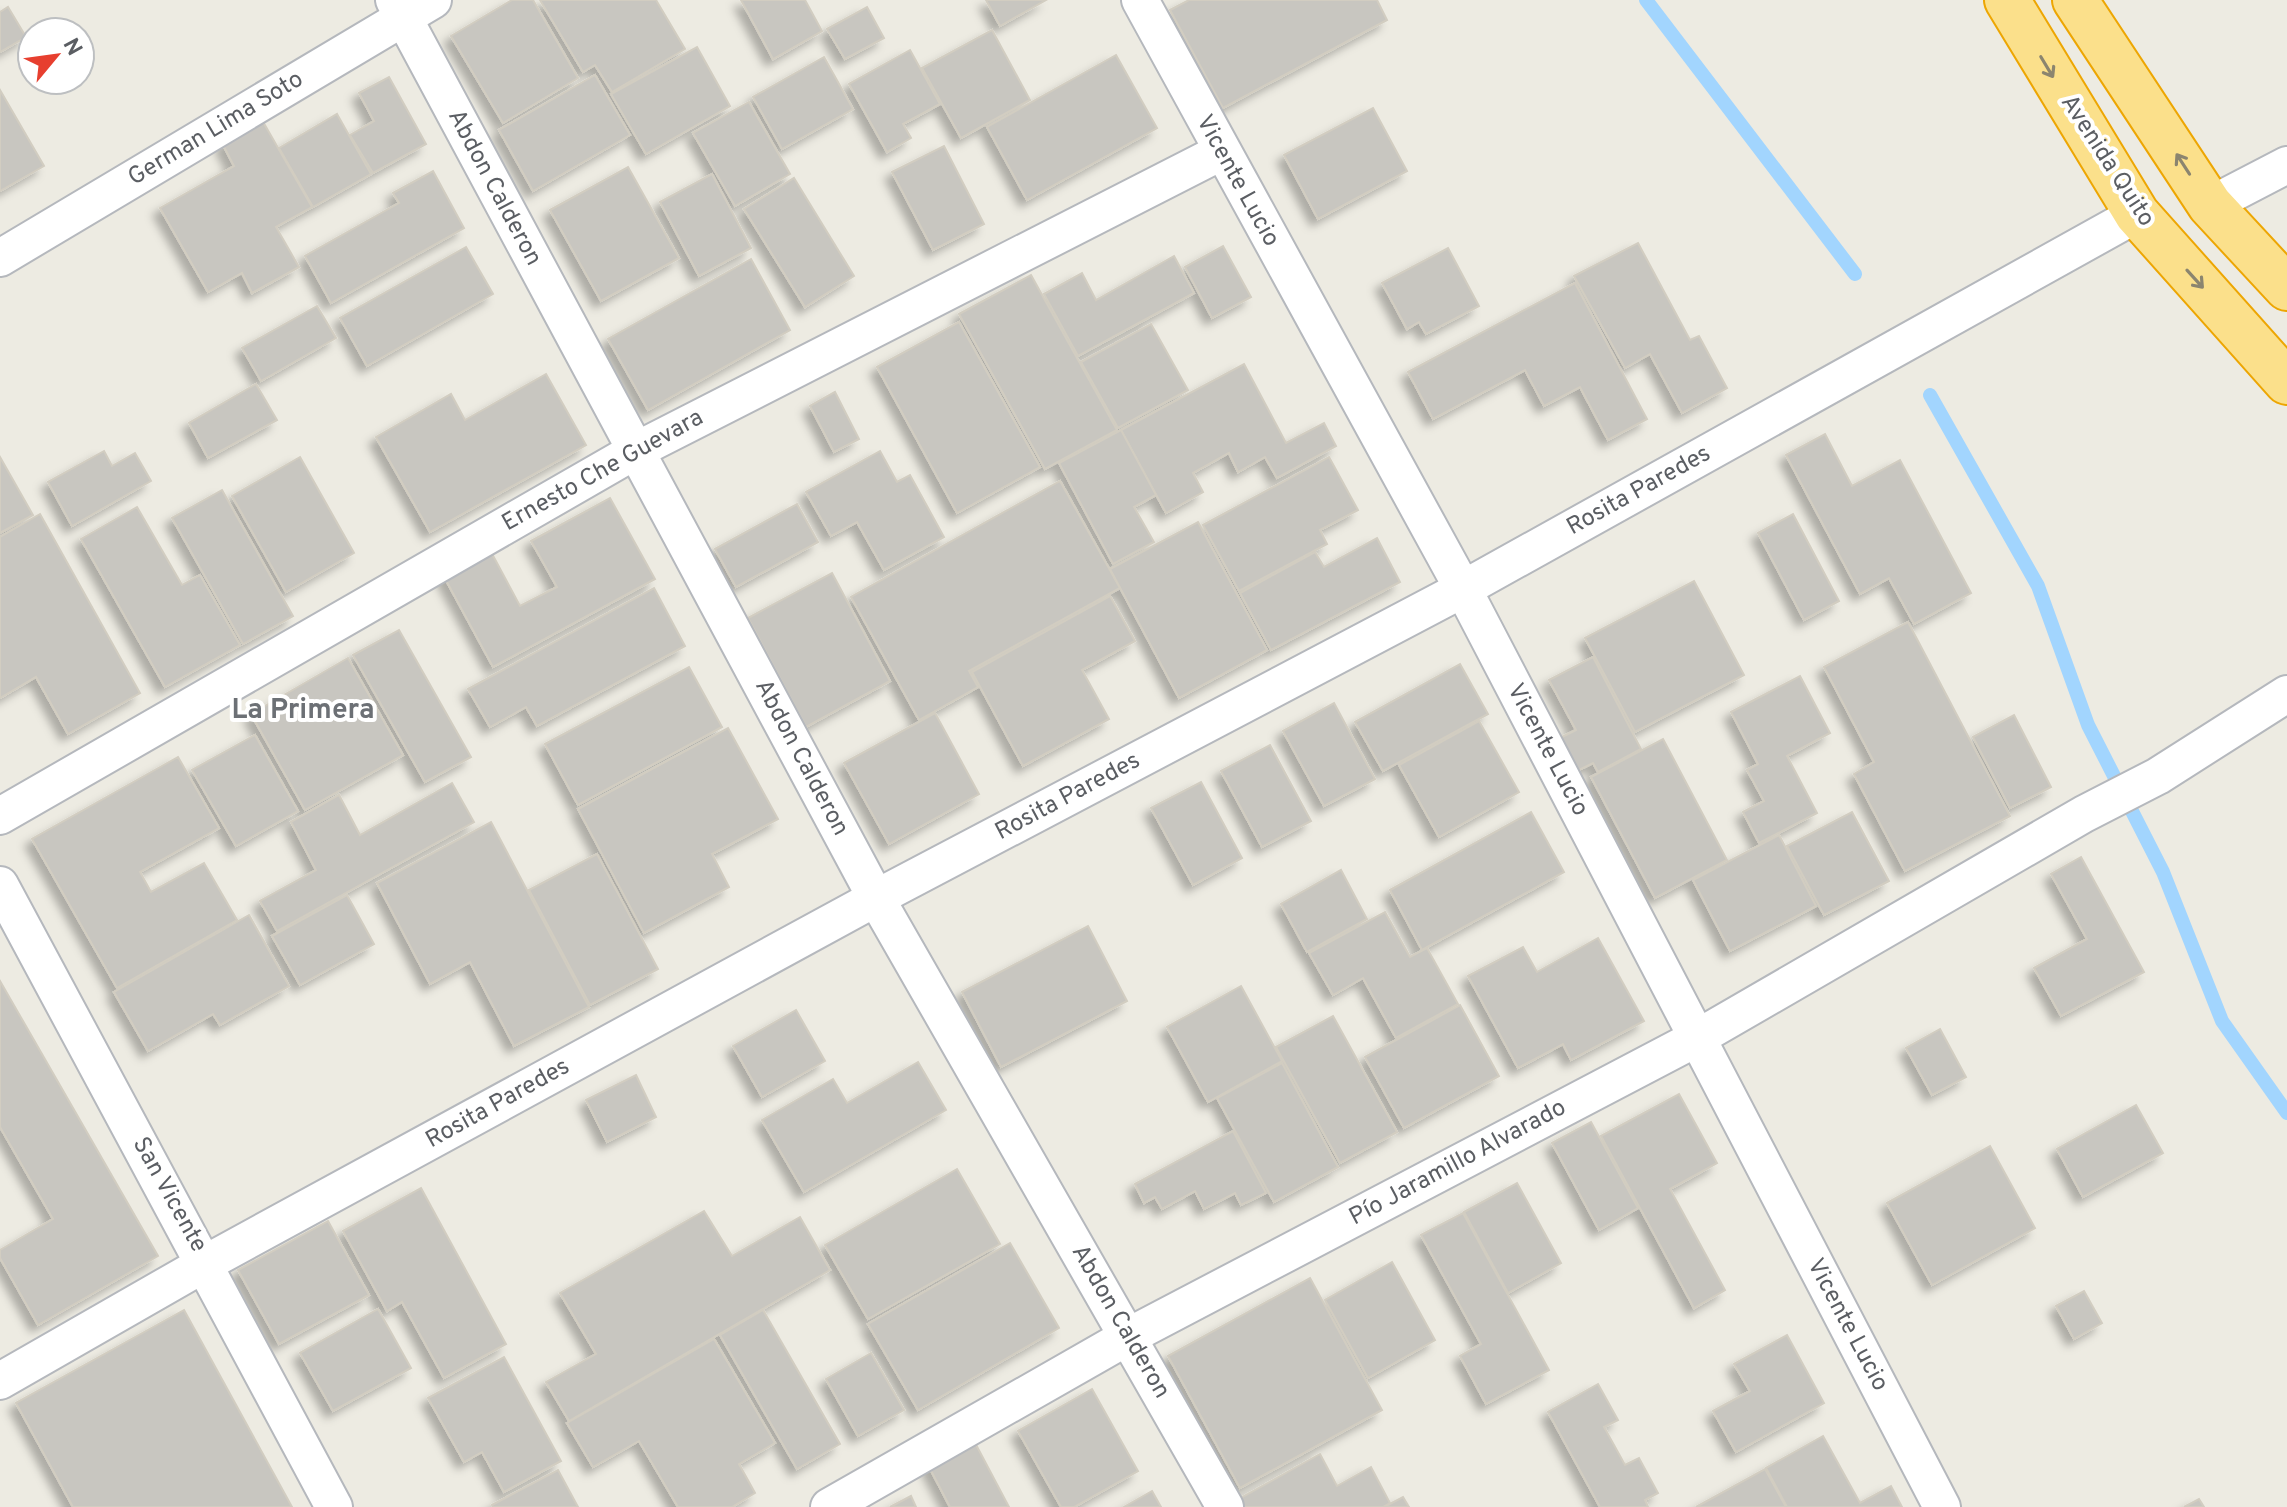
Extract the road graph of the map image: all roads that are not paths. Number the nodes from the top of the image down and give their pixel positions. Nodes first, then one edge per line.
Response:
1 (1140, 0) edge
2 (2007, 0) edge
3 (2075, 0) edge
4 (410, 6) edge
5 (1221, 152) junction
6 (2287, 165) edge
7 (2210, 205) junction
8 (2137, 214) junction
9 (0, 258) edge
10 (2287, 288) edge
11 (2287, 382) edge
12 (635, 451) junction
13 (1463, 589) junction
14 (2287, 694) edge
15 (0, 816) edge
16 (0, 885) edge
17 (876, 898) junction
18 (1697, 1038) junction
19 (206, 1263) junction
20 (1129, 1336) junction
21 (0, 1381) edge
22 (334, 1507) edge
23 (829, 1507) edge
24 (1225, 1507) edge
25 (1942, 1507) edge

1 - 5 street, Vicente Lucio
2 -> 8 highway, Avenida Quito
7 -> 3 highway
4 - 9 street, German Lima Soto
4 - 12 street, Abdon Calderon
5 - 12 street, Ernesto Che Guevara
5 - 13 street, Vicente Lucio
6 - 7 street
7 - 10 highway
8 -> 11 highway, Avenida Quito
8 - 13 street, Rosita Paredes
12 - 15 street, Ernesto Che Guevara
12 - 17 street, Abdon Calderon
13 - 17 street, Rosita Paredes
13 - 18 street, Vicente Lucio
14 - 18 street, Pío Jaramillo Alvarado
16 - 19 street, San Vicente
17 - 19 street, Rosita Paredes
17 - 20 street, Abdon Calderon
18 - 20 street, Pío Jaramillo Alvarado
18 - 25 street, Vicente Lucio
19 - 21 street, Rosita Paredes
19 - 22 street, San Vicente
20 - 23 street, Pío Jaramillo Alvarado
20 - 24 street, Abdon Calderon

